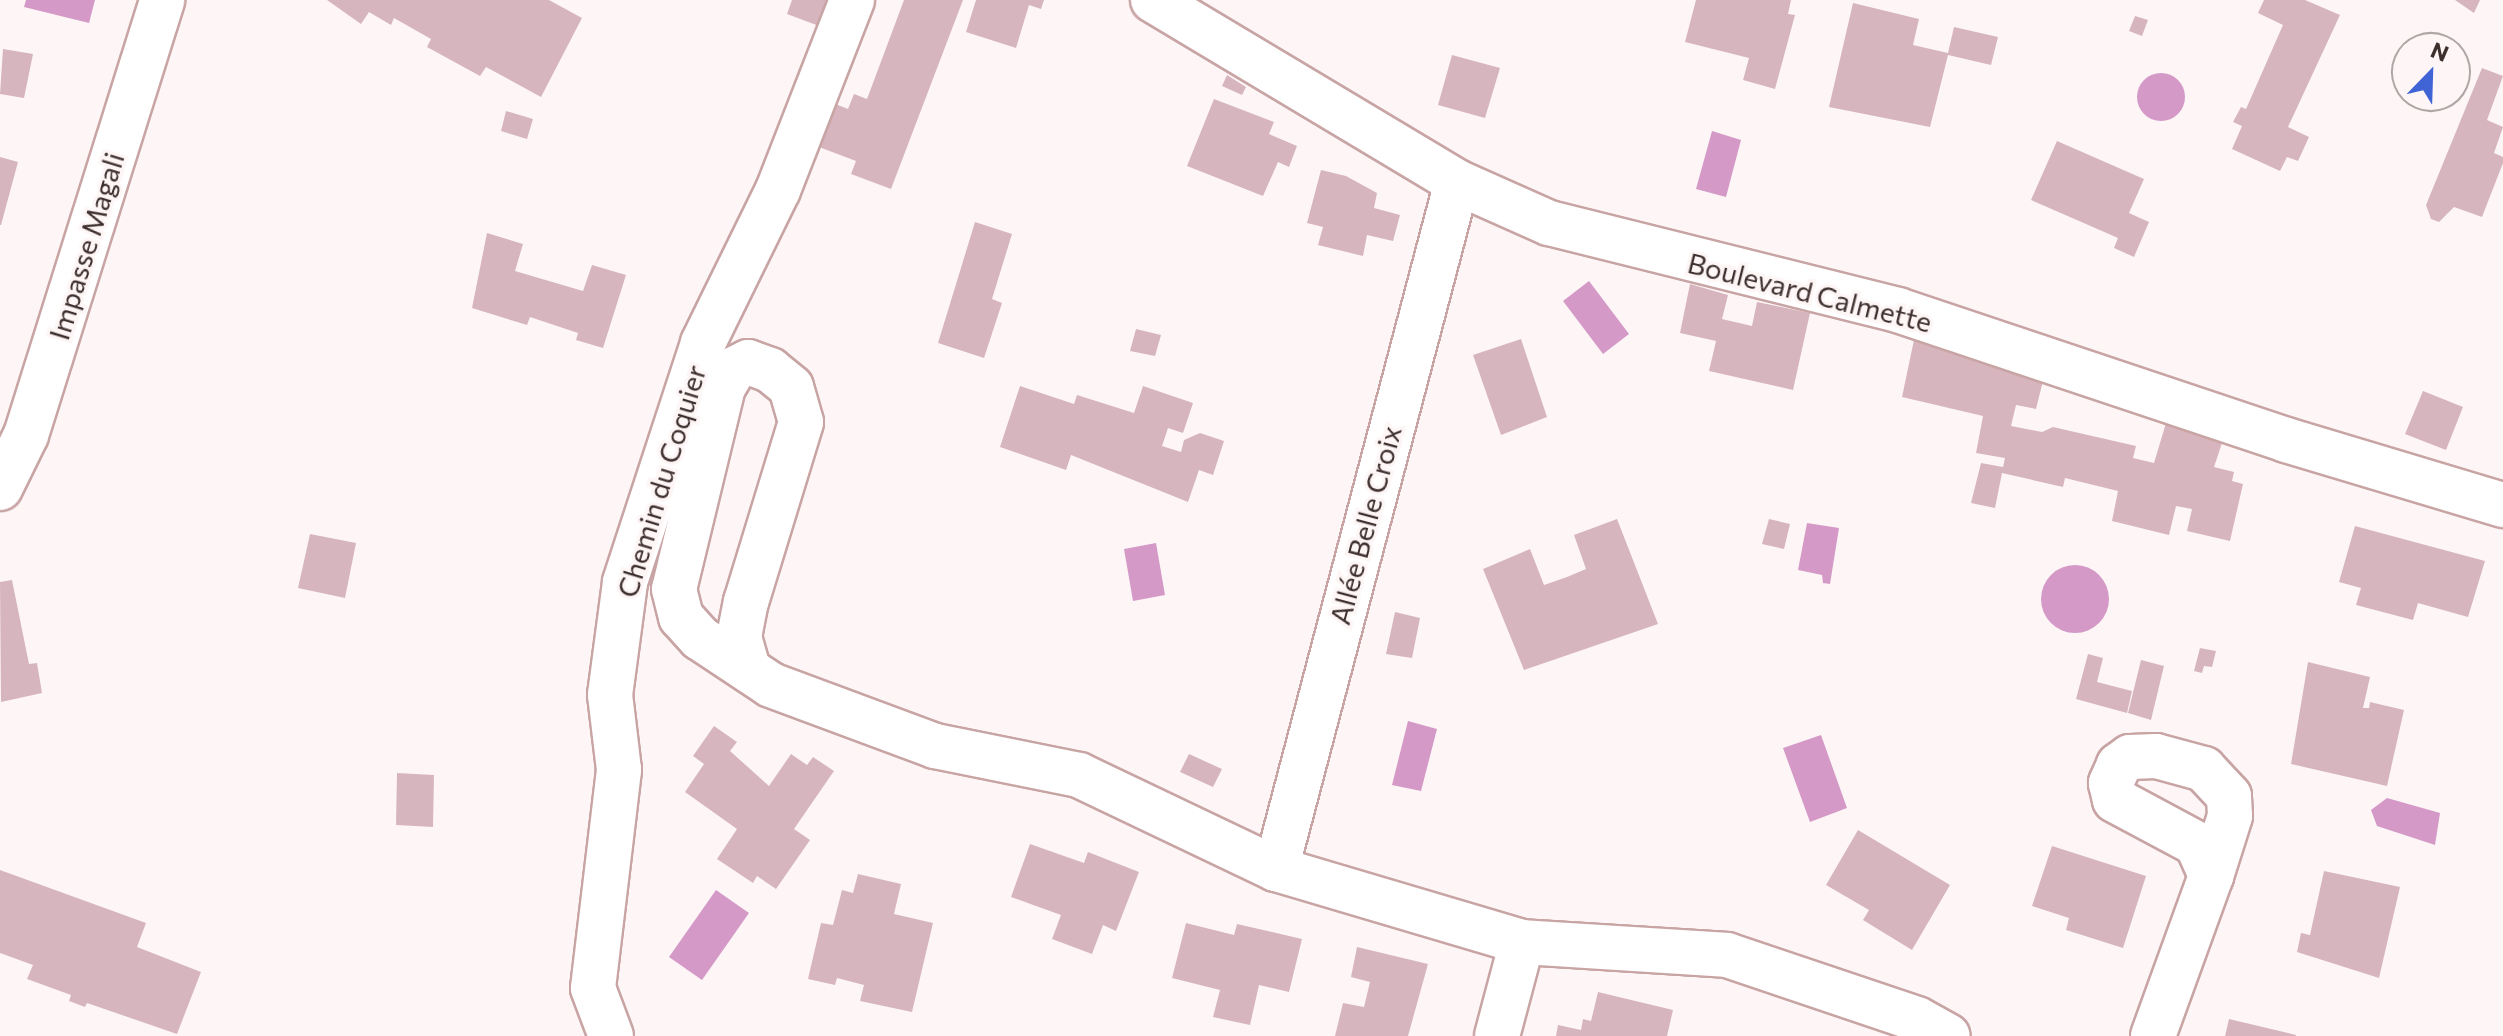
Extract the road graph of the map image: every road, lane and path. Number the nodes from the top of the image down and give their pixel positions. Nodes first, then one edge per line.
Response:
1 (162, 0) edge
2 (852, 0) edge
3 (1153, 0) edge
4 (1457, 182) junction
5 (0, 488) edge
6 (2503, 505) edge
7 (747, 665) junction
8 (1276, 869) junction
9 (2211, 876) dead end
10 (1522, 942) junction
11 (611, 1036) edge
12 (1497, 1036) edge
13 (1948, 1036) edge
14 (2153, 1036) edge

1 - 5 street, Impasse Magali
2 - 11 street, Chemin du Coquier
3 - 4 street, Boulevard Calmette
4 - 6 street, Boulevard Calmette
4 - 8 street, Allée Belle Croix
7 - 7 street
7 - 8 street
8 - 10 street
9 - 14 street
10 - 12 street
10 - 13 street

